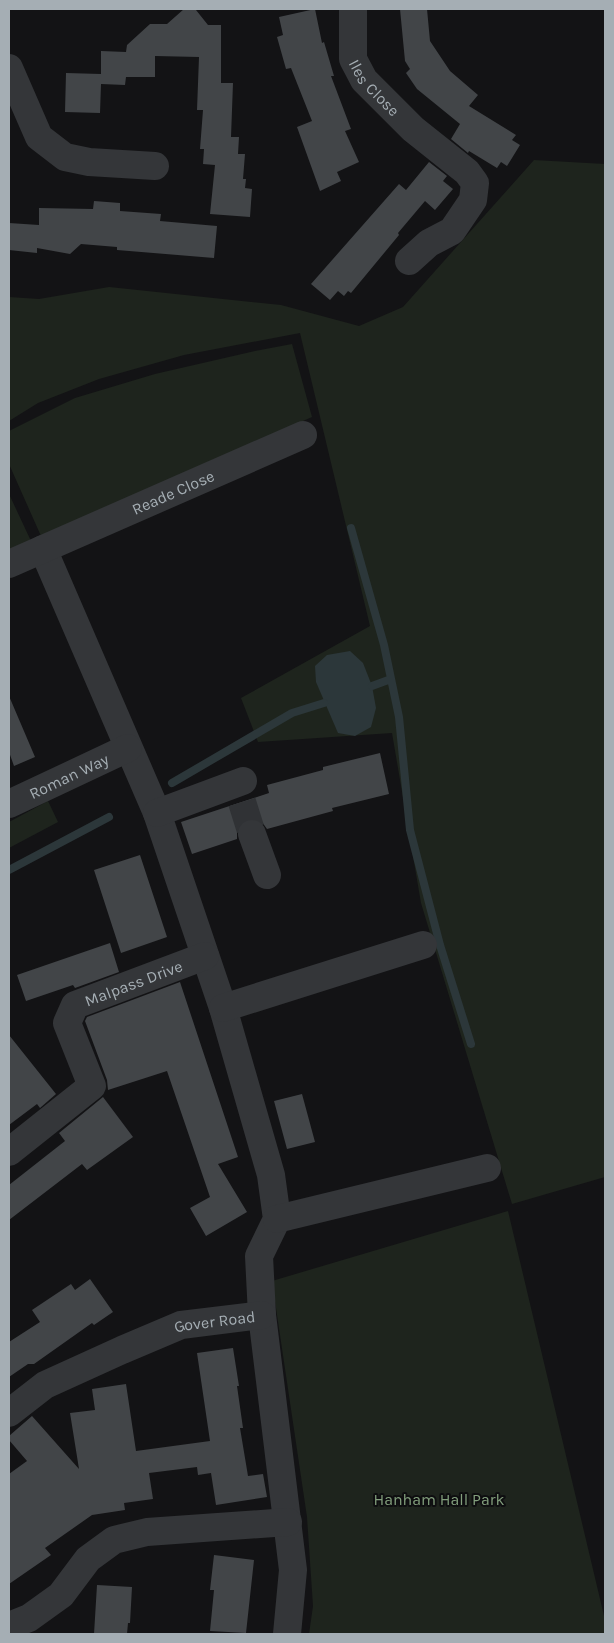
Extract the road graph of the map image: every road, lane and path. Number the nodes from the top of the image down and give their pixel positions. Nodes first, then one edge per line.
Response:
1 (353, 9) edge
2 (9, 68) edge
3 (155, 166) dead end
4 (409, 261) dead end
5 (303, 435) dead end
6 (43, 549) junction
7 (9, 564) edge
8 (128, 748) junction
9 (240, 789) dead end
10 (9, 804) edge
11 (157, 813) junction
12 (252, 834) tunnel mouth
13 (267, 875) dead end
14 (423, 945) dead end
15 (205, 956) junction
16 (222, 1008) junction
17 (9, 1152) edge
18 (487, 1168) dead end
19 (277, 1219) junction
20 (262, 1315) junction
21 (9, 1413) edge
22 (288, 1522) junction
23 (9, 1626) edge
24 (287, 1634) edge

1 - 4 street, Iles Close
2 - 3 street
5 - 6 street, Reade Close
6 - 7 street, Reade Close
6 - 8 street
8 - 10 street, Roman Way
8 - 11 street
9 - 11 street
11 - 15 street
12 - 13 street
14 - 16 street
15 - 16 street
15 - 17 street, Malpass Drive
16 - 19 street
18 - 19 street
19 - 20 street
20 - 21 street, Gover Road
20 - 22 street, Gover Road
22 - 23 street
22 - 24 street, Gover Road

